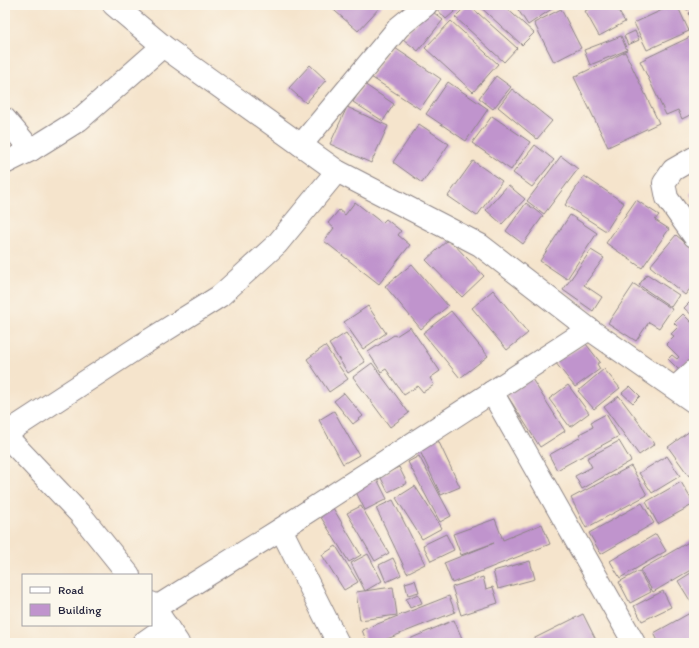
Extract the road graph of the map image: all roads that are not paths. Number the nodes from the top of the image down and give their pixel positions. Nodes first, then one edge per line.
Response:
1 (114, 5) edge
2 (426, 5) edge
3 (163, 46) junction
4 (5, 120) edge
5 (301, 145) junction
6 (31, 150) junction
7 (694, 158) edge
8 (5, 163) edge
9 (337, 171) junction
10 (694, 236) edge
11 (589, 329) junction
12 (694, 371) edge
13 (675, 388) junction
14 (492, 392) junction
15 (694, 402) edge
16 (5, 434) edge
17 (281, 529) junction
18 (128, 574) edge
19 (153, 606) edge
20 (172, 635) edge
21 (143, 643) edge
22 (338, 643) edge
23 (634, 643) edge

1 - 3 street
2 - 5 street
3 - 5 street
3 - 6 street
4 - 6 street
5 - 9 street
6 - 8 street
7 - 10 street
9 - 11 street
9 - 16 street
11 - 13 street
11 - 14 street
12 - 13 street
13 - 15 street
14 - 17 street
14 - 23 street
16 - 18 street
17 - 19 street
17 - 22 street
19 - 20 street
20 - 21 street

